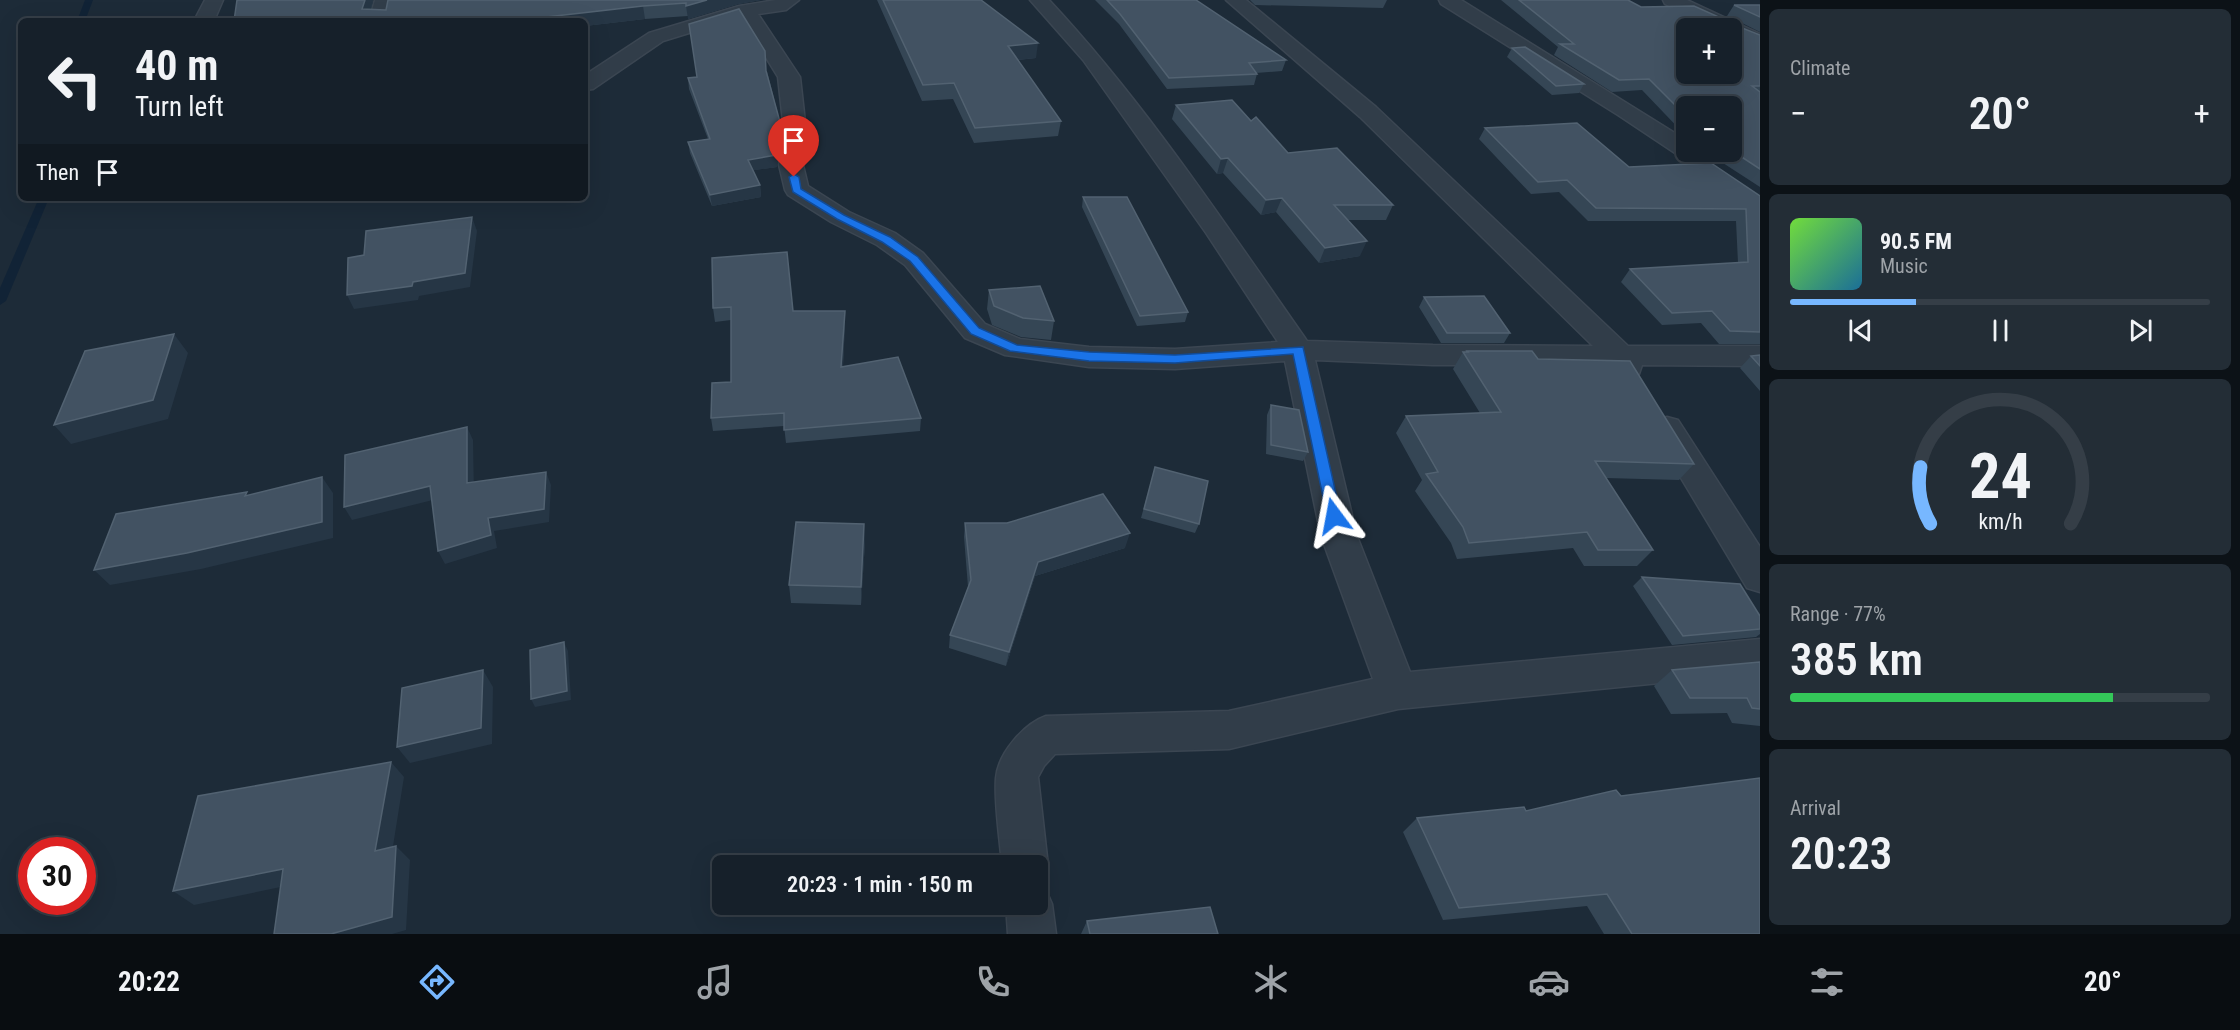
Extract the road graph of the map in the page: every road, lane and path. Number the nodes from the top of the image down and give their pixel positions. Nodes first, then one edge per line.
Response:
1 (214, 0) edge
2 (384, 0) edge
3 (790, 0) edge
4 (1039, 0) edge
5 (1235, 0) edge
6 (1448, 0) edge
7 (1672, 0) edge
8 (746, 10) junction
9 (205, 18) edge
10 (380, 18) edge
11 (1760, 41) edge
12 (588, 82) edge
13 (1676, 144) edge
14 (1299, 350) junction
15 (1760, 356) edge
16 (1622, 357) junction
17 (1760, 577) edge
18 (1760, 656) edge
19 (1398, 691) junction
20 (1024, 855) edge
21 (1030, 915) edge
22 (1032, 934) edge

1 - 9 street
2 - 10 street
3 - 8 street
4 - 14 street
5 - 16 street
6 - 13 street
7 - 11 street
8 - 12 street
8 - 14 street
14 - 16 street
14 - 19 street
15 - 16 street
16 - 17 street
18 - 19 street
19 - 20 street
21 - 22 street

